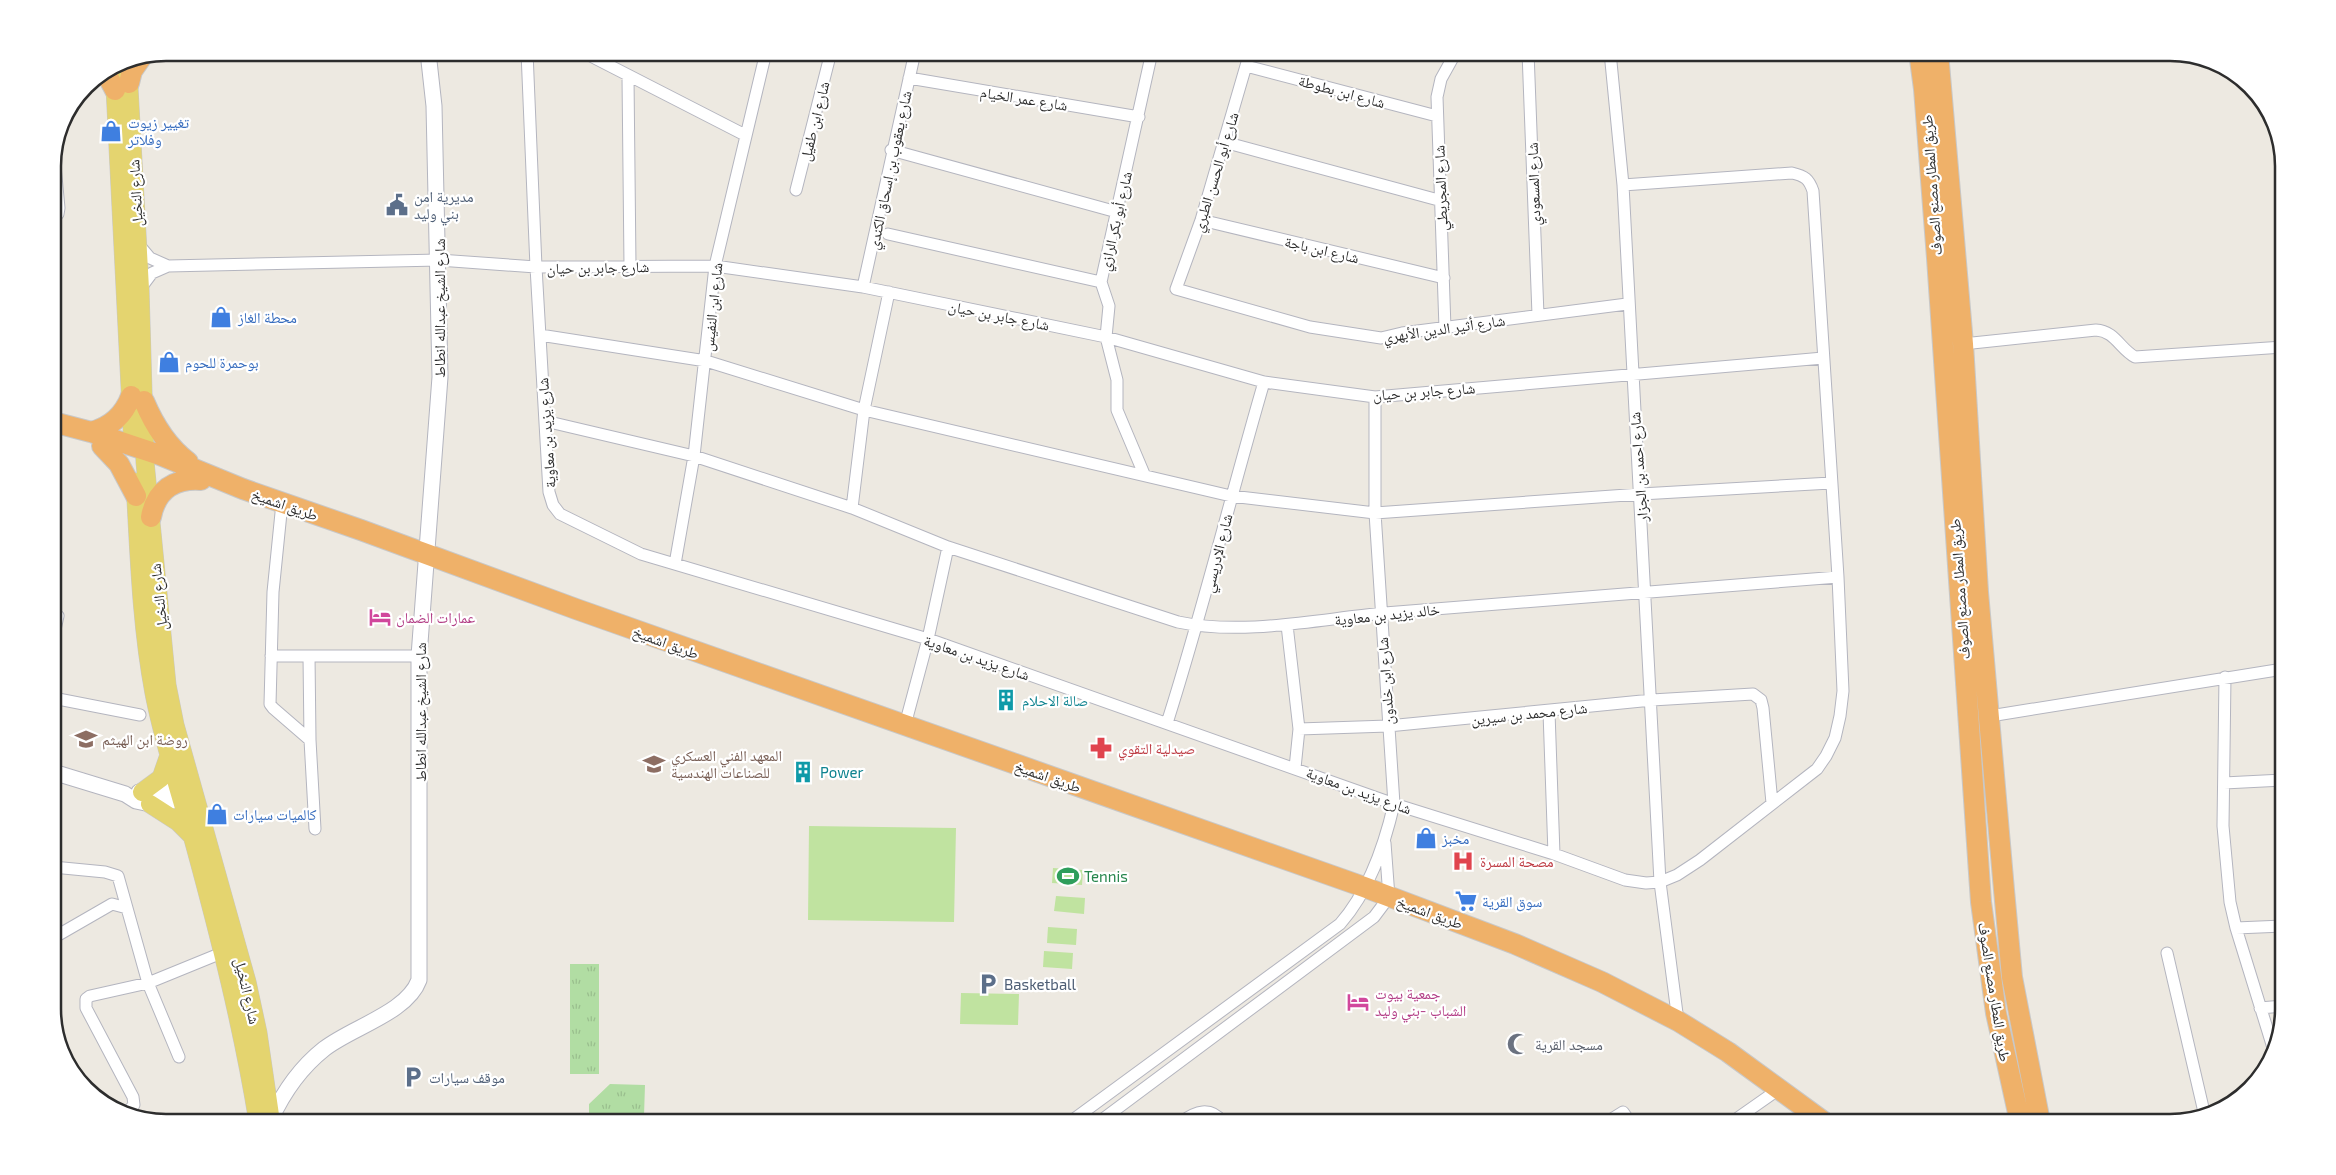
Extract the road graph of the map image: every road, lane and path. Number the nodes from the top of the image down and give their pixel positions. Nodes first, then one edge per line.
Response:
1 (429, 61) edge
2 (527, 61) edge
3 (599, 61) edge
4 (764, 61) edge
5 (829, 61) edge
6 (913, 61) edge
7 (1151, 61) edge
8 (1247, 61) edge
9 (1451, 61) edge
10 (1528, 61) edge
11 (1611, 61) edge
12 (1920, 61) edge
13 (1939, 61) edge
14 (135, 66) edge
15 (1246, 66) junction
16 (123, 71) edge
17 (628, 77) junction
18 (909, 78) junction
19 (117, 82) edge
20 (1438, 116) junction
21 (1139, 117) junction
22 (745, 135) junction
23 (1224, 142) junction
24 (893, 150) junction
25 (1622, 185) junction
26 (796, 190) dead end
27 (1442, 201) junction
28 (1117, 212) junction
29 (1201, 220) junction
30 (888, 234) dead end
31 (137, 243) junction
32 (439, 260) junction
33 (168, 266) junction
34 (630, 266) junction
35 (715, 266) junction
36 (536, 268) junction
37 (1444, 278) junction
38 (1101, 282) junction
39 (863, 287) junction
40 (1176, 289) joint
41 (140, 290) junction
42 (889, 292) junction
43 (1628, 304) junction
44 (1538, 315) junction
45 (1445, 328) junction
46 (540, 335) junction
47 (1106, 336) junction
48 (1962, 344) junction
49 (2275, 348) edge
50 (1823, 358) junction
51 (706, 361) junction
52 (1632, 373) junction
53 (1264, 382) junction
54 (1375, 397) junction
55 (137, 398) junction
56 (864, 410) junction
57 (545, 422) junction
58 (61, 425) edge
59 (96, 439) junction
60 (139, 454) junction
61 (694, 456) junction
62 (198, 474) junction
63 (1144, 474) junction
64 (1831, 483) junction
65 (1641, 494) junction
66 (136, 496) junction
67 (1231, 496) junction
68 (282, 502) junction
69 (852, 508) junction
70 (1375, 513) junction
71 (151, 517) junction
72 (1964, 528) junction
73 (948, 547) junction
74 (425, 555) junction
75 (675, 564) junction
76 (1838, 578) junction
77 (1646, 593) junction
78 (1380, 614) junction
79 (1286, 625) junction
80 (1198, 626) junction
81 (928, 639) junction
82 (271, 656) junction
83 (309, 656) junction
84 (419, 656) junction
85 (2275, 670) edge
86 (2225, 677) junction
87 (61, 700) edge
88 (1652, 700) junction
89 (1549, 712) junction
90 (140, 715) dead end
91 (1990, 716) junction
92 (1168, 723) junction
93 (905, 725) junction
94 (1388, 726) junction
95 (1299, 729) junction
96 (310, 740) junction
97 (170, 755) junction
98 (1295, 768) junction
99 (61, 774) edge
100 (2275, 780) edge
101 (2224, 783) junction
102 (187, 792) junction
103 (139, 797) junction
104 (1772, 803) junction
105 (1394, 804) junction
106 (315, 829) dead end
107 (193, 837) junction
108 (1385, 843) junction
109 (1554, 854) junction
110 (61, 869) edge
111 (1660, 882) junction
112 (1364, 887) junction
113 (1389, 897) junction
114 (127, 908) junction
115 (2275, 926) edge
116 (2236, 928) junction
117 (61, 933) edge
118 (224, 952) junction
119 (2168, 952) dead end
120 (148, 983) junction
121 (2275, 1007) edge
122 (2260, 1008) junction
123 (1678, 1021) junction
124 (2270, 1039) edge
125 (179, 1057) dead end
126 (1780, 1089) junction
127 (254, 1096) junction
128 (132, 1107) edge
129 (2203, 1108) edge
130 (251, 1114) edge
131 (263, 1114) edge
132 (266, 1114) edge
133 (272, 1114) edge
134 (1081, 1114) edge
135 (1110, 1114) edge
136 (1194, 1114) edge
137 (1214, 1114) edge
138 (1744, 1114) edge
139 (1813, 1114) edge
140 (2018, 1114) edge
141 (2038, 1114) edge

1 - 32 main road, شارع الشيخ عبدالله انطاط
2 - 36 street, شارع يزيد بن معاوية
3 - 17 street
4 - 22 street, شارع ابن النفيس
5 - 26 street, شارع ابن طفيل
6 - 18 street, شارع يعقوب بن إسحاق الكندي
7 - 21 street, شارع أبو بكر الرازي
8 - 15 street, شارع أبو الحسن الطبري
9 - 20 street, شارع المجريطي
10 - 44 street, شارع المسعودي
11 - 25 street, شارع احمد بن الجزار
12 - 72 highway, طريق المطار مصنع الصوف
13 - 48 highway, طريق المطار مصنع الصوف
14 - 19 highway
15 - 20 street, شارع ابن بطوطة
15 - 23 street, شارع أبو الحسن الطبري
16 - 19 main road, شارع النخيل
17 - 22 street
17 - 34 street
18 - 21 street, شارع عمر الخيام
18 - 24 street, شارع يعقوب بن إسحاق الكندي
19 - 31 main road, شارع النخيل
19 - 55 main road, شارع النخيل
20 - 27 street, شارع المجريطي
21 - 28 street, شارع أبو بكر الرازي
22 - 35 street, شارع ابن النفيس
23 - 27 street
23 - 29 street, شارع أبو الحسن الطبري
24 - 28 street
24 - 39 street, شارع يعقوب بن إسحاق الكندي
25 - 43 street, شارع احمد بن الجزار
25 - 50 street
27 - 37 street, شارع المجريطي
28 - 38 street, شارع أبو بكر الرازي
29 - 37 street, شارع ابن باجة
29 - 40 street, شارع أبو الحسن الطبري
30 - 38 street
31 - 33 street
31 - 41 main road, شارع النخيل
32 - 33 street, شارع جابر بن حيان
32 - 36 street, شارع جابر بن حيان
32 - 74 main road, شارع الشيخ عبدالله انطاط
33 - 41 street
34 - 35 street, شارع جابر بن حيان
34 - 36 street, شارع جابر بن حيان
35 - 39 street, شارع جابر بن حيان
35 - 51 street, شارع ابن النفيس
36 - 46 street, شارع يزيد بن معاوية
37 - 45 street, شارع المجريطي
38 - 47 street, شارع أبو بكر الرازي
39 - 42 street, شارع جابر بن حيان
40 - 45 street, شارع أثير الدين الأبهري
41 - 55 main road, شارع النخيل
42 - 47 street, شارع جابر بن حيان
42 - 56 street
43 - 44 street, شارع أثير الدين الأبهري
43 - 52 street, شارع احمد بن الجزار
44 - 45 street, شارع أثير الدين الأبهري
46 - 51 street
46 - 57 street, شارع يزيد بن معاوية
47 - 53 street, شارع جابر بن حيان
47 - 63 street, شارع أبو بكر الرازي
48 - 49 street
48 - 72 highway, طريق المطار مصنع الصوف
50 - 52 street, شارع جابر بن حيان
50 - 64 street
51 - 56 street
51 - 61 street, شارع ابن النفيس
52 - 54 street, شارع جابر بن حيان
52 - 65 street, شارع احمد بن الجزار
53 - 54 street, شارع جابر بن حيان
53 - 67 street, شارع الإدريسي
54 - 70 street, شارع ابن خلدون
55 - 59 highway
55 - 60 main road, شارع النخيل
55 - 62 highway
56 - 63 street
56 - 69 street
57 - 61 street, خالد يزيد بن معاوية
57 - 75 street, شارع يزيد بن معاوية
58 - 59 highway
59 - 60 highway
59 - 66 highway
60 - 62 highway
60 - 66 main road, شارع النخيل
60 - 71 main road, شارع النخيل
61 - 69 street, خالد يزيد بن معاوية
61 - 75 street, شارع ابن النفيس
62 - 68 highway, طريق اشميخ
62 - 71 highway
63 - 67 street
64 - 65 street
64 - 76 street
65 - 70 street
65 - 77 street, شارع احمد بن الجزار
66 - 97 main road, شارع النخيل
67 - 70 street
67 - 80 street, شارع الإدريسي
68 - 74 highway, طريق اشميخ
68 - 82 street
69 - 73 street, خالد يزيد بن معاوية
70 - 78 street, شارع ابن خلدون
71 - 102 main road, شارع النخيل
72 - 91 highway, طريق المطار مصنع الصوف
72 - 140 highway, طريق المطار مصنع الصوف
73 - 80 street, خالد يزيد بن معاوية
73 - 81 street
74 - 84 main road, شارع الشيخ عبدالله انطاط
74 - 93 highway, طريق اشميخ
75 - 81 street, شارع يزيد بن معاوية
76 - 77 street, خالد يزيد بن معاوية
76 - 104 street
77 - 78 street, خالد يزيد بن معاوية
77 - 88 street, شارع احمد بن الجزار
78 - 79 street, خالد يزيد بن معاوية
78 - 94 street, شارع ابن خلدون
79 - 80 street, خالد يزيد بن معاوية
79 - 95 street
80 - 92 street, شارع الإدريسي
81 - 92 street, شارع يزيد بن معاوية
81 - 93 street
82 - 83 street
82 - 96 street
83 - 84 street
83 - 96 street
84 - 133 main road, شارع الشيخ عبدالله انطاط
85 - 86 street
86 - 91 street
86 - 101 street
87 - 90 street
88 - 89 street, شارع محمد بن سيرين
88 - 104 street, شارع محمد بن سيرين
88 - 111 street, شارع احمد بن الجزار
89 - 94 street, شارع محمد بن سيرين
89 - 109 street
91 - 141 highway, طريق المطار مصنع الصوف
92 - 98 street, شارع يزيد بن معاوية
93 - 112 highway, طريق اشميخ
94 - 95 street, شارع محمد بن سيرين
94 - 105 street, شارع ابن خلدون
95 - 98 street
96 - 106 street
97 - 102 main road, شارع النخيل
97 - 103 main road
98 - 105 street, شارع يزيد بن معاوية
99 - 103 main road
100 - 101 street
101 - 116 street
102 - 103 main road
102 - 107 main road, شارع النخيل
102 - 132 main road, شارع النخيل
103 - 107 main road
104 - 111 street
105 - 108 street, شارع ابن خلدون
105 - 109 street, شارع يزيد بن معاوية
107 - 118 main road, شارع النخيل
108 - 112 street
108 - 113 street
109 - 111 street, شارع يزيد بن معاوية
110 - 114 street
111 - 123 street, شارع احمد بن الجزار
112 - 113 highway, طريق اشميخ
112 - 134 street
113 - 123 highway, طريق اشميخ
113 - 135 street
114 - 117 street
114 - 120 street
115 - 116 street
116 - 122 street
118 - 120 street
118 - 127 main road, شارع النخيل
119 - 129 street
120 - 125 street
120 - 128 street
121 - 122 street
122 - 124 street
123 - 126 highway, طريق اشميخ
126 - 138 street
126 - 139 highway, طريق اشميخ
127 - 130 main road
127 - 131 main road, شارع النخيل
136 - 137 street

